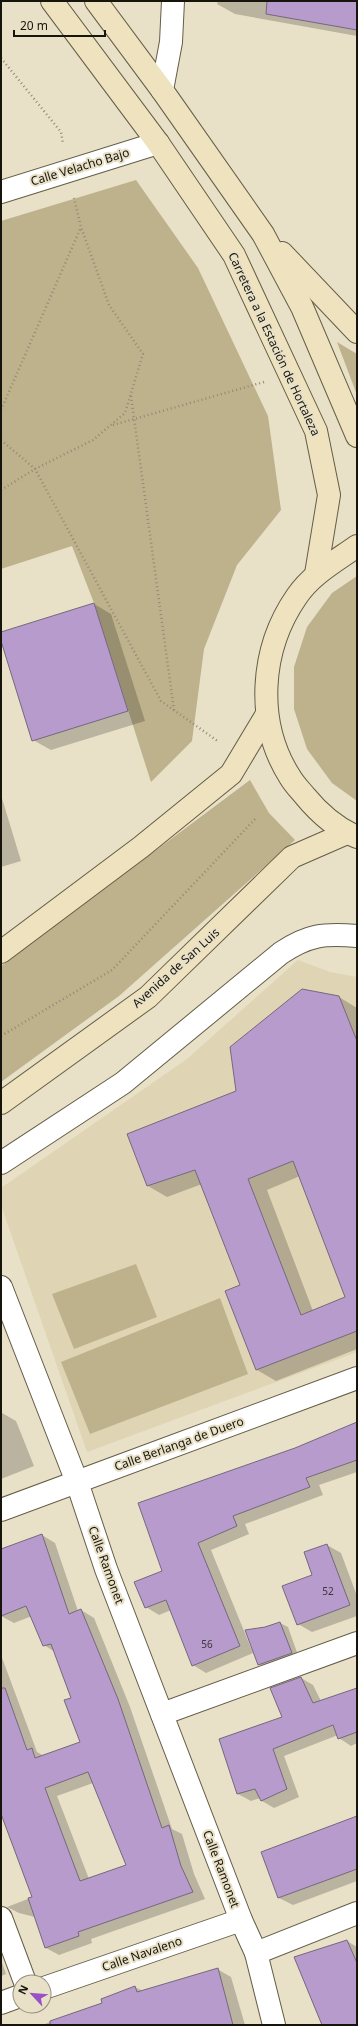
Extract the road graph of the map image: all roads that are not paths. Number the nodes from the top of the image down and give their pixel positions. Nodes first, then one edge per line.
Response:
1 (52, 1) edge
2 (96, 1) edge
3 (173, 1) edge
4 (162, 90) junction
5 (158, 143) junction
6 (1, 192) edge
7 (263, 234) junction
8 (357, 332) edge
9 (357, 436) edge
10 (357, 546) edge
11 (316, 574) junction
12 (267, 714) junction
13 (352, 835) edge
14 (357, 936) edge
15 (1, 952) edge
16 (1, 1103) edge
17 (1, 1162) edge
18 (1, 1287) edge
19 (357, 1378) edge
20 (77, 1482) junction
21 (1, 1510) edge
22 (357, 1644) edge
23 (162, 1714) junction
24 (357, 1913) edge
25 (1, 1918) edge
26 (241, 1920) junction
27 (256, 1953) junction
28 (22, 1974) edge
29 (52, 1985) edge
30 (12, 1999) edge
31 (1, 2003) edge
32 (274, 2025) edge

1 - 5 street, Carretera a la Estación de Hortaleza
2 - 4 street
3 - 4 street
4 - 7 street
5 - 6 street, Calle Velacho Bajo
5 - 11 street, Carretera a la Estación de Hortaleza
7 - 8 street
7 - 9 street
10 - 11 street
11 - 12 street
12 - 13 street
12 - 15 street
13 - 16 street, Avenida de San Luis
14 - 17 street
18 - 20 street, Calle Ramonet
19 - 20 street, Calle Berlanga de Duero
20 - 21 street, Calle Berlanga de Duero
20 - 23 street, Calle Ramonet
22 - 23 street
23 - 26 street, Calle Ramonet
24 - 27 street
25 - 28 street
26 - 27 street, Calle Ramonet
26 - 29 street, Calle Navaleno
27 - 32 street, Calle Ramonet
30 - 31 street

